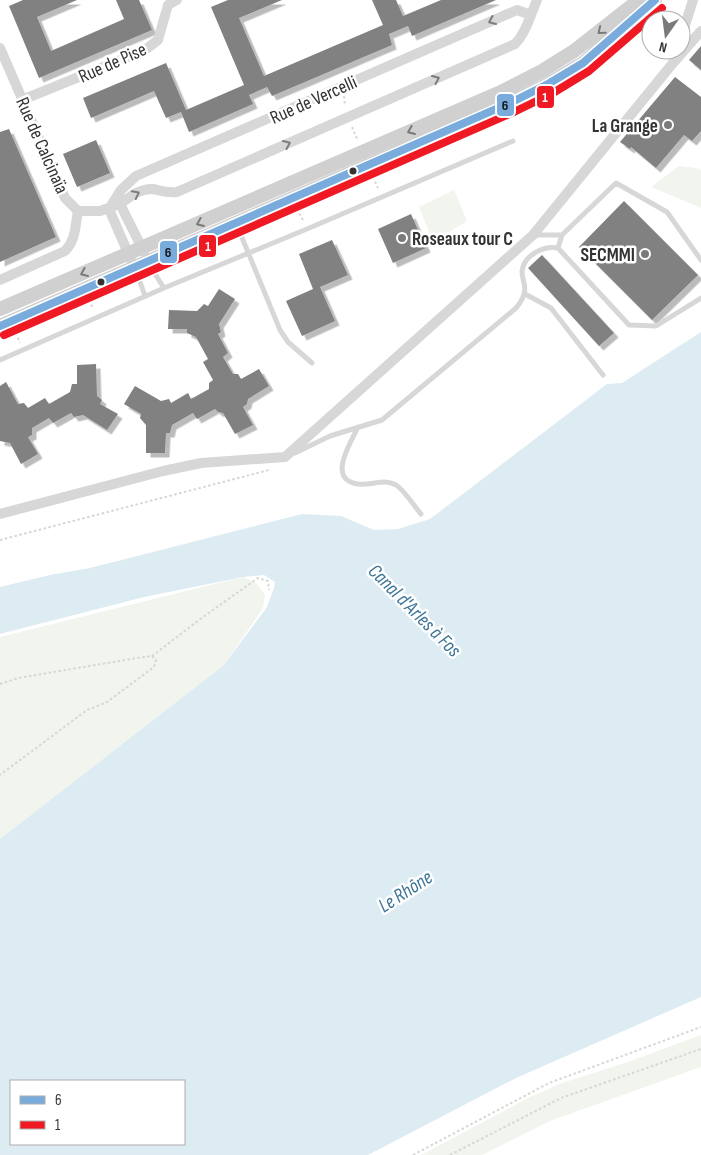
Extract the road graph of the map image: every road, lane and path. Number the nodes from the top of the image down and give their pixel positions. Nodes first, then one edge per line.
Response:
1 (177, 0) edge
2 (536, 0) edge
3 (639, 0) edge
4 (655, 0) edge
5 (531, 15) junction
6 (698, 31) edge
7 (0, 48) edge
8 (674, 60) edge
9 (3, 63) edge
10 (673, 63) junction
11 (22, 100) junction
12 (513, 141) dead end
13 (372, 175) dead end
14 (382, 196) junction
15 (120, 204) junction
16 (296, 207) dead end
17 (109, 209) junction
18 (230, 209) junction
19 (78, 212) junction
20 (236, 223) junction
21 (307, 229) junction
22 (533, 234) junction
23 (562, 235) junction
24 (142, 248) junction
25 (558, 248) junction
26 (248, 253) junction
27 (128, 254) junction
28 (701, 260) edge
29 (148, 261) junction
30 (134, 267) junction
31 (0, 280) edge
32 (164, 288) junction
33 (525, 294) junction
34 (145, 296) junction
35 (88, 298) dead end
36 (701, 298) edge
37 (0, 309) edge
38 (95, 314) dead end
39 (7, 327) edge
40 (21, 345) dead end
41 (0, 360) edge
42 (312, 363) dead end
43 (603, 375) dead end
44 (358, 427) junction
45 (285, 457) junction
46 (0, 514) edge
47 (421, 514) dead end
48 (0, 540) edge
49 (270, 590) dead end
50 (152, 656) junction
51 (0, 684) edge
52 (0, 775) edge
53 (701, 1027) edge
54 (701, 1049) edge
55 (413, 1155) edge
56 (450, 1155) edge

1 - 11 street, Rue de Pise
2 - 5 street, Rue de Vercelli
3 -> 18 street
4 - 20 street
15 -> 5 street, Rue de Vercelli
5 -> 17 street, Rue de Vercelli
6 - 10 street
7 - 9 street, Rue de Calcinaïa
8 - 10 street
9 - 11 street, Rue de Calcinaïa
10 - 22 street
11 - 19 street, Rue de Calcinaïa
12 - 14 lane
13 - 14 path
14 - 21 lane
15 - 17 street, Rue de Vercelli
15 - 24 street
16 - 21 path
17 - 19 street, Rue de Vercelli
17 - 27 street
18 - 20 lane
18 -> 24 street
19 - 31 street
20 - 26 lane
20 - 29 street
21 - 26 lane
22 - 23 lane
22 - 45 street
23 - 25 lane
23 - 28 lane
24 - 27 street
24 - 29 street
25 - 33 lane
25 - 36 lane
26 - 32 lane
26 - 42 lane
27 - 30 street
27 -> 37 street
29 - 30 street
29 - 32 lane
30 - 34 lane
30 - 39 street
32 - 34 lane
33 - 43 lane
33 - 44 lane
34 - 41 lane
35 - 38 path
39 - 40 path
44 - 45 lane
44 - 47 lane
45 - 46 street
45 - 48 path
49 - 50 path
50 - 51 path
50 - 52 path
53 - 55 path
54 - 56 path

